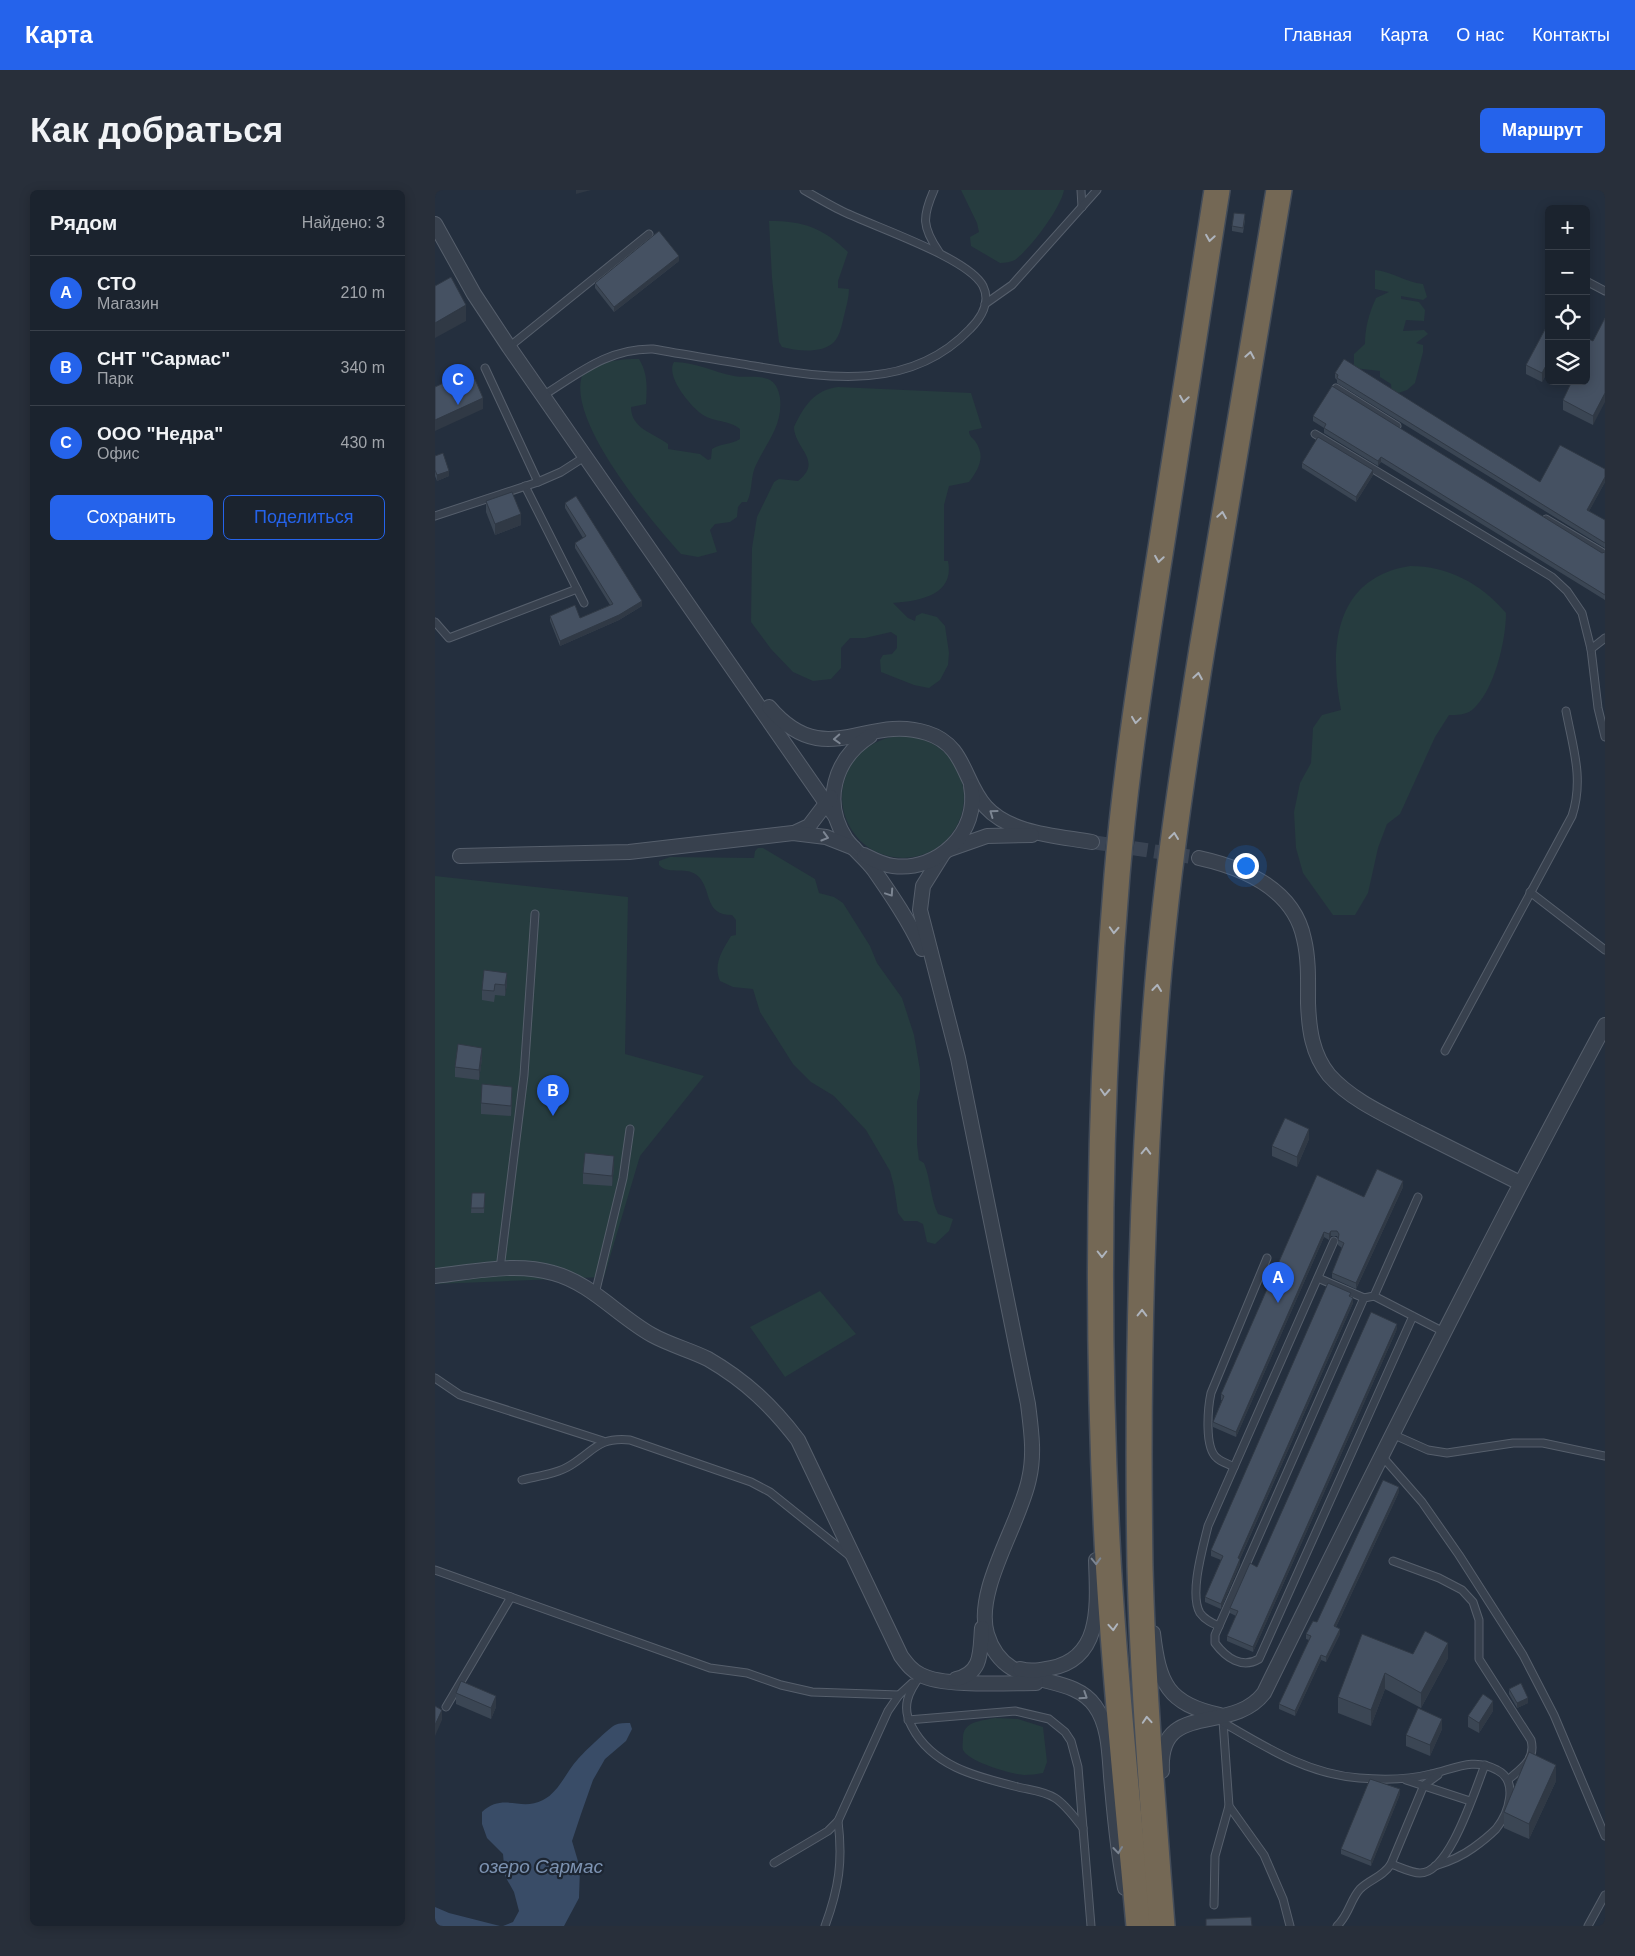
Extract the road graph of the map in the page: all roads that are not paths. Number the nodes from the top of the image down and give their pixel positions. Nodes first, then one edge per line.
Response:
1 (804, 190) edge
2 (934, 190) edge
3 (1081, 190) edge
4 (1097, 190) edge
5 (1217, 190) edge
6 (1279, 192) edge
7 (1082, 207) junction
8 (435, 224) edge
9 (649, 234) dead end
10 (939, 252) junction
11 (1590, 283) edge
12 (1605, 291) edge
13 (985, 304) junction
14 (509, 347) junction
15 (485, 368) dead end
16 (1335, 388) edge
17 (543, 395) junction
18 (1402, 429) edge
19 (1315, 434) dead end
20 (586, 456) junction
21 (538, 482) junction
22 (525, 486) junction
23 (435, 516) edge
24 (1541, 516) edge
25 (1605, 554) edge
26 (577, 590) junction
27 (584, 603) dead end
28 (435, 622) edge
29 (1605, 638) edge
30 (1591, 648) junction
31 (726, 657) junction
32 (1566, 711) dead end
33 (885, 730) junction
34 (1605, 737) edge
35 (967, 772) junction
36 (833, 790) junction
37 (827, 804) junction
38 (835, 816) junction
39 (793, 833) junction
40 (1055, 836) junction
41 (1092, 842) tunnel mouth
42 (858, 851) junction
43 (945, 852) junction
44 (460, 856) dead end
45 (1199, 858) tunnel mouth
46 (1530, 892) junction
47 (535, 914) dead end
48 (1605, 950) edge
49 (936, 979) junction
50 (1605, 1025) edge
51 (1445, 1051) dead end
52 (630, 1129) dead end
53 (1520, 1184) junction
54 (1418, 1197) dead end
55 (1334, 1241) dead end
56 (1267, 1258) dead end
57 (500, 1270) junction
58 (435, 1276) edge
59 (1318, 1278) junction
60 (594, 1294) junction
61 (1374, 1296) junction
62 (1364, 1298) junction
63 (1413, 1316) junction
64 (1444, 1332) junction
65 (1102, 1337) junction
66 (1141, 1338) junction
67 (435, 1378) edge
68 (1391, 1434) junction
69 (603, 1441) junction
70 (1381, 1455) junction
71 (1605, 1456) edge
72 (1234, 1467) junction
73 (522, 1480) dead end
74 (855, 1561) junction
75 (1393, 1562) dead end
76 (435, 1570) edge
77 (511, 1597) junction
78 (984, 1612) junction
79 (1219, 1626) junction
80 (1007, 1665) junction
81 (921, 1675) junction
82 (946, 1681) junction
83 (1052, 1683) junction
84 (899, 1695) junction
85 (446, 1706) dead end
86 (908, 1720) junction
87 (1223, 1720) junction
88 (1485, 1765) junction
89 (1446, 1770) junction
90 (1401, 1778) junction
91 (1509, 1779) junction
92 (1424, 1785) junction
93 (1470, 1801) junction
94 (1229, 1806) junction
95 (838, 1821) junction
96 (1083, 1828) junction
97 (1605, 1836) edge
98 (774, 1863) dead end
99 (1391, 1864) junction
100 (1435, 1866) junction
101 (1605, 1895) edge
102 (1214, 1905) dead end
103 (825, 1926) edge
104 (1091, 1926) edge
105 (1137, 1926) edge
106 (1164, 1926) edge
107 (1290, 1926) edge
108 (1337, 1926) edge
109 (1588, 1926) edge

1 - 10 lane
2 - 10 lane
3 - 7 lane
4 - 7 lane
5 -> 65 highway
66 -> 6 highway
7 - 13 lane
8 - 14 street
9 - 14 lane
10 - 13 lane
11 - 12 lane
13 - 17 lane
14 - 17 street
15 - 21 lane
16 - 18 lane
17 - 20 street
19 - 30 lane
20 - 21 lane
20 - 31 street
21 - 22 lane
22 - 23 lane
22 - 26 lane
24 - 25 lane
26 - 27 lane
26 - 28 lane
29 - 30 lane
30 - 34 lane
33 -> 31 street
31 - 37 street
32 - 46 lane
33 - 35 street
33 - 36 street
40 -> 35 street
35 - 43 street
36 - 37 street
36 - 38 street
37 - 38 street
37 - 39 street
38 - 42 street
39 -> 42 street
39 - 44 street
40 - 41 street
40 - 43 street
42 - 43 street
42 -> 49 street
43 - 49 street
45 - 53 street
46 - 48 lane
46 - 51 lane
47 - 57 lane
49 - 78 street
50 - 53 street
52 - 60 lane
53 - 64 street
54 - 61 lane
55 - 59 lane
56 - 72 lane
57 - 58 street
57 - 60 street
59 - 62 lane
59 - 72 lane
60 - 74 street
61 - 62 lane
61 - 63 lane
62 - 79 lane
63 - 64 lane
63 - 79 lane
64 - 68 street
65 -> 80 street
65 -> 105 highway
66 - 87 street
106 -> 66 highway
67 - 69 lane
68 - 70 street
68 - 71 lane
69 - 73 lane
69 - 74 lane
70 - 87 street
70 - 97 lane
72 - 79 lane
74 - 81 street
75 - 91 lane
76 - 77 lane
77 - 84 lane
77 - 85 lane
78 - 80 street
78 - 82 street
80 - 83 street
81 - 82 street
81 - 84 lane
81 - 86 lane
82 - 83 street
83 -> 105 street
84 - 95 lane
86 - 96 lane
86 - 96 lane
87 - 90 lane
87 - 94 lane
87 - 106 street
88 - 89 lane
88 - 91 lane
88 - 93 lane
89 - 90 lane
89 - 92 lane
90 - 92 lane
91 - 100 lane
92 - 93 lane
92 - 99 lane
93 - 100 lane
94 - 102 lane
94 - 107 lane
95 - 98 lane
95 - 103 lane
96 - 104 lane
99 - 100 lane
99 - 108 lane
101 - 109 lane

